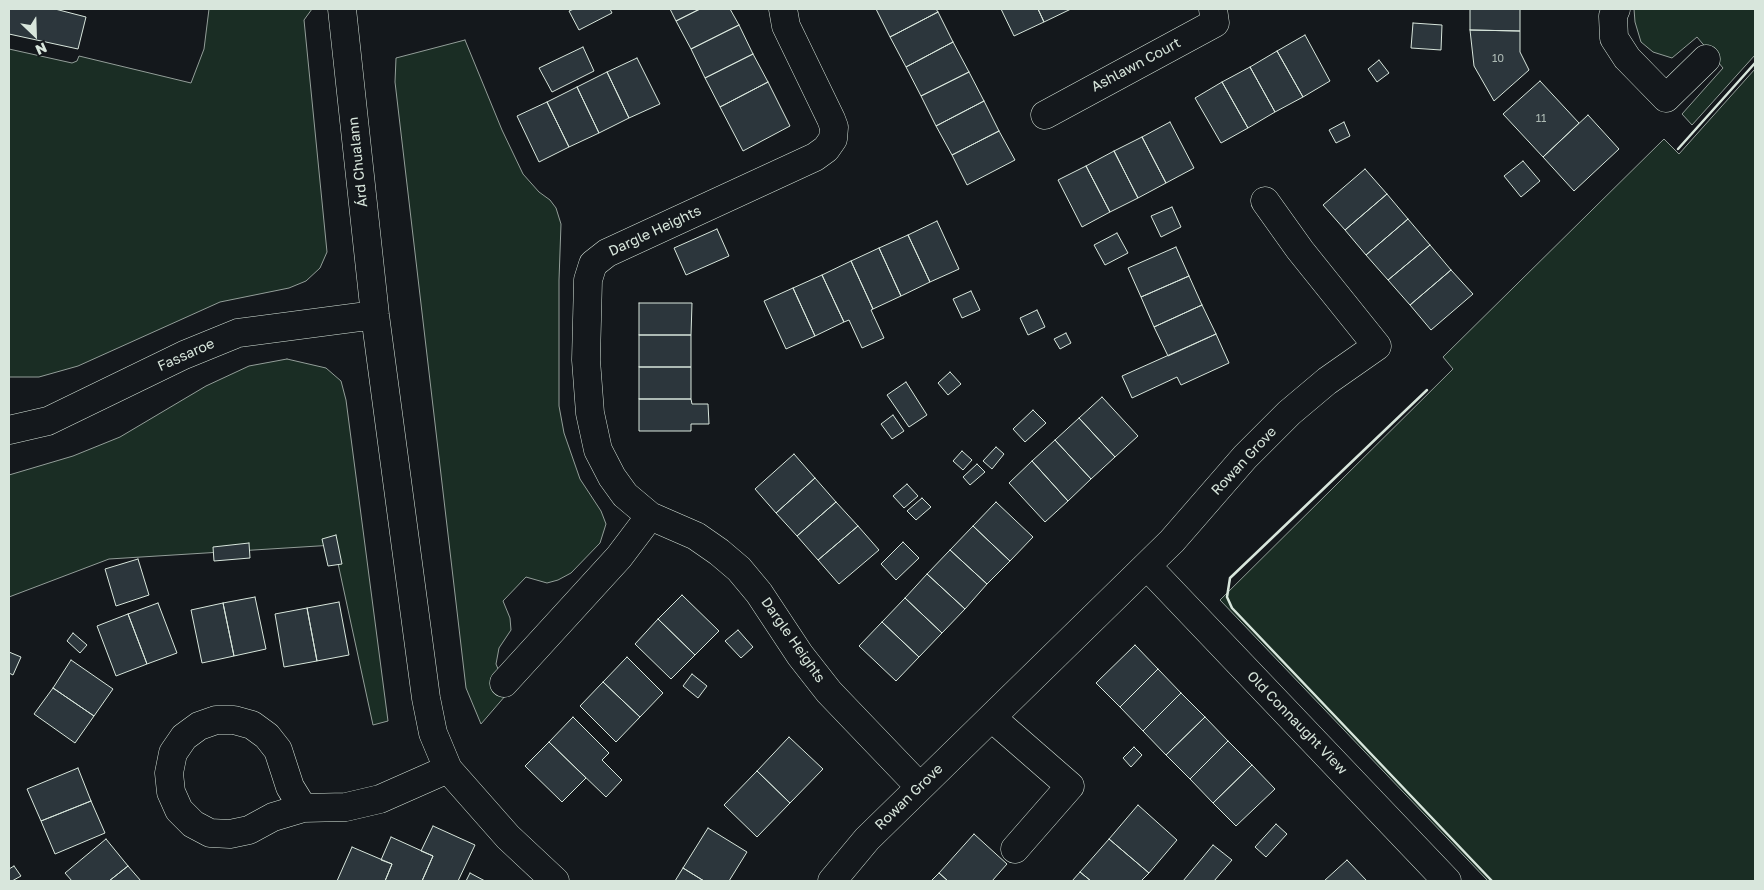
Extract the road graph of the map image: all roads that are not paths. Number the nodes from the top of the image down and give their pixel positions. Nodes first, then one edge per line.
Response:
1 (342, 9) edge
2 (783, 9) edge
3 (1213, 9) edge
4 (1616, 9) edge
5 (1706, 58) dead end
6 (1045, 115) dead end
7 (1265, 201) dead end
8 (375, 315) junction
9 (9, 430) edge
10 (650, 516) junction
11 (1147, 566) junction
12 (504, 683) dead end
13 (992, 718) junction
14 (448, 769) junction
15 (919, 786) junction
16 (303, 808) junction
17 (1015, 850) dead end
18 (555, 881) edge
19 (832, 881) edge
20 (1447, 881) edge

1 - 8 street, Árd Chualann
2 - 10 street, Dargle Heights
3 - 6 street, Ashlawn Court
4 - 5 street
7 - 11 street, Rowan Grove
8 - 9 street, Fassaroe
8 - 14 street, Árd Chualann
10 - 12 street
10 - 15 street, Dargle Heights
11 - 13 street, Rowan Grove
11 - 20 street, Old Connaught View
13 - 15 street, Rowan Grove
13 - 17 street
14 - 16 street
14 - 18 street, Árd Chualann
15 - 19 street, Rowan Grove
16 - 16 street

